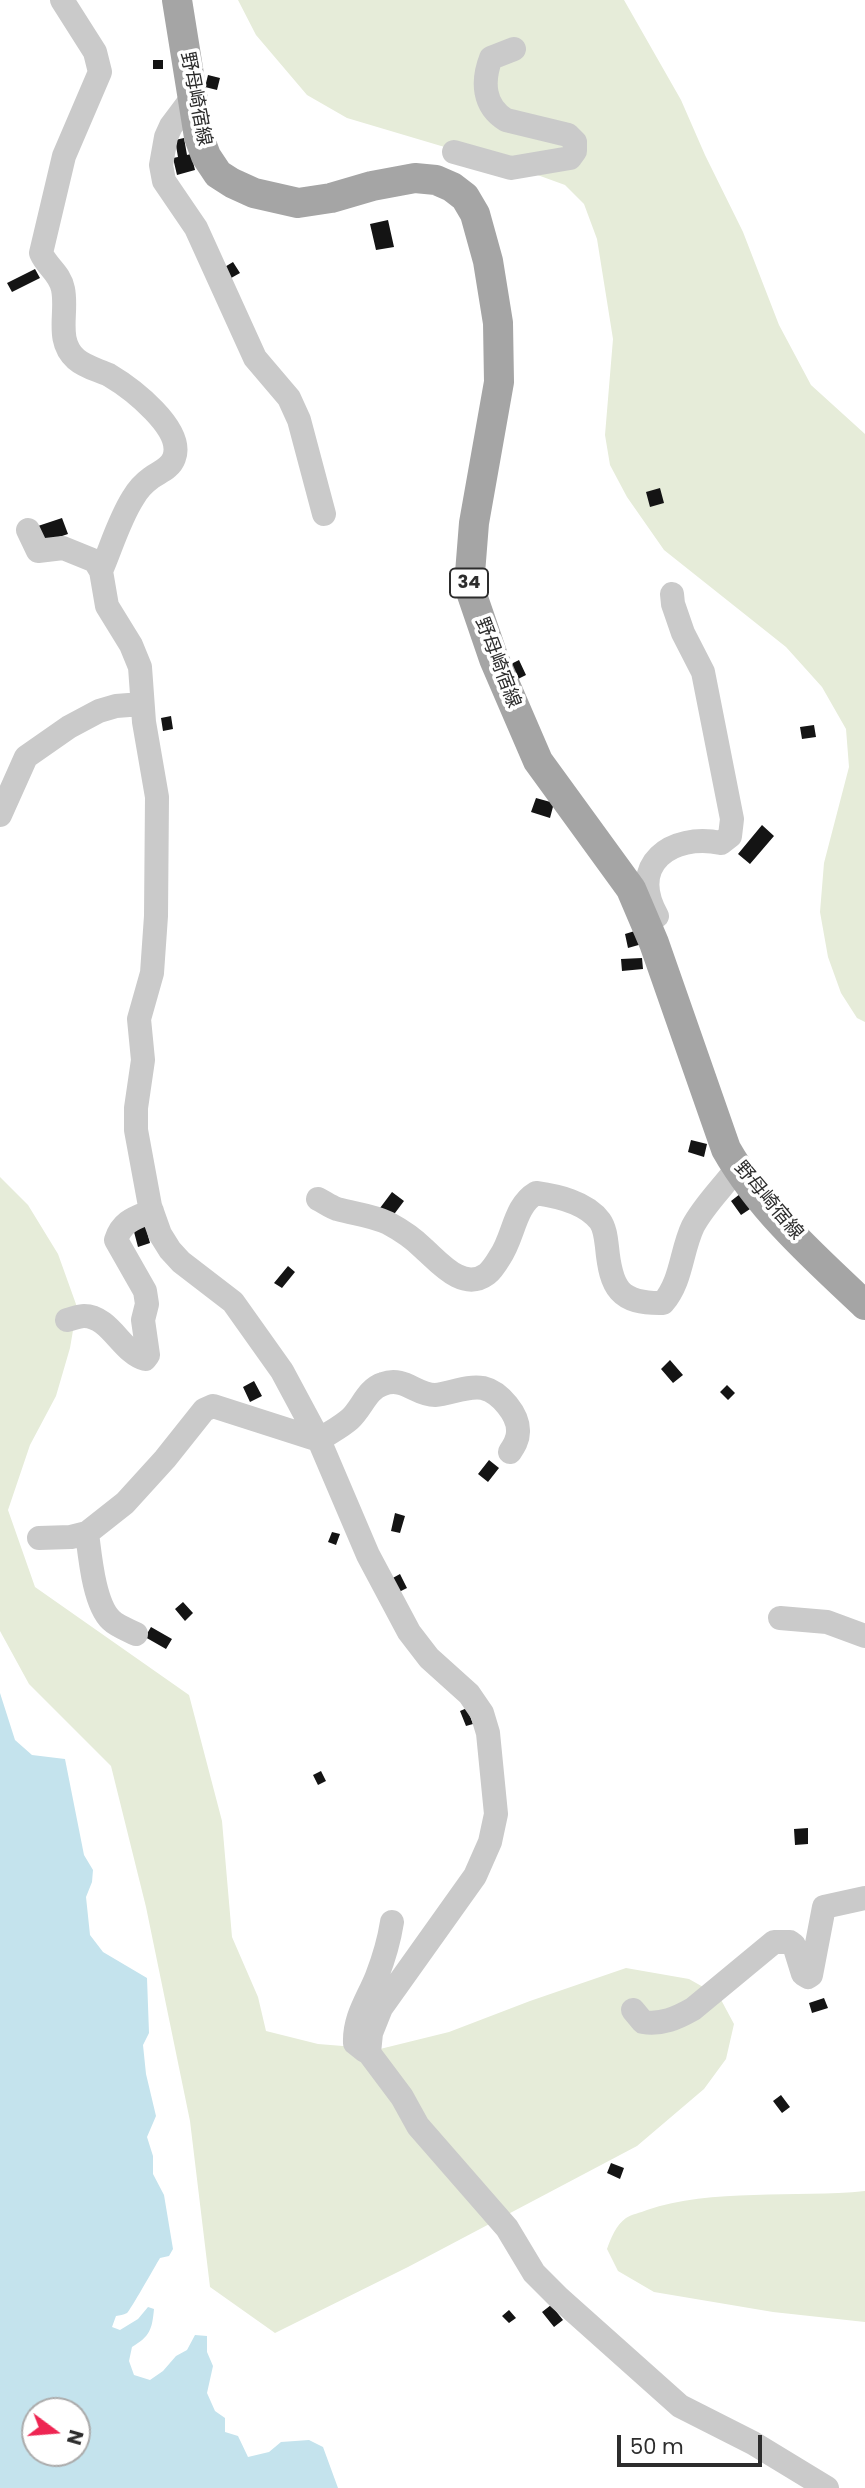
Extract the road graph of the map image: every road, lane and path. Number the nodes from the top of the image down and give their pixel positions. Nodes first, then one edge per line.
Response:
1 (62, 0) edge
2 (177, 0) edge
3 (514, 49) dead end
4 (192, 98) junction
5 (443, 183) junction
6 (324, 514) dead end
7 (28, 530) dead end
8 (102, 571) junction
9 (673, 594) dead end
10 (142, 704) junction
11 (0, 815) edge
12 (650, 934) junction
13 (737, 1168) junction
14 (318, 1199) dead end
15 (152, 1211) junction
16 (865, 1305) edge
17 (66, 1320) dead end
18 (319, 1440) junction
19 (510, 1452) dead end
20 (88, 1533) junction
21 (39, 1538) dead end
22 (780, 1618) dead end
23 (136, 1633) dead end
24 (865, 1636) edge
25 (865, 1898) edge
26 (392, 1922) dead end
27 (633, 2010) dead end
28 (369, 2053) junction
29 (827, 2488) edge

1 - 8 street
2 - 4 main road, 野母崎宿線
3 - 5 street
4 - 5 main road, 野母崎宿線
4 - 6 street
5 - 12 main road, 野母崎宿線 / 34
7 - 8 street
8 - 10 street
9 - 12 street
10 - 11 street
10 - 15 street
12 - 13 main road, 野母崎宿線 / 34
13 - 14 street
13 - 16 main road, 野母崎宿線 / 34
15 - 17 street
15 - 18 street
18 - 19 street
18 - 20 street
18 - 28 street
20 - 21 street
20 - 23 street
22 - 24 street
25 - 27 street
26 - 28 street
28 - 29 street

